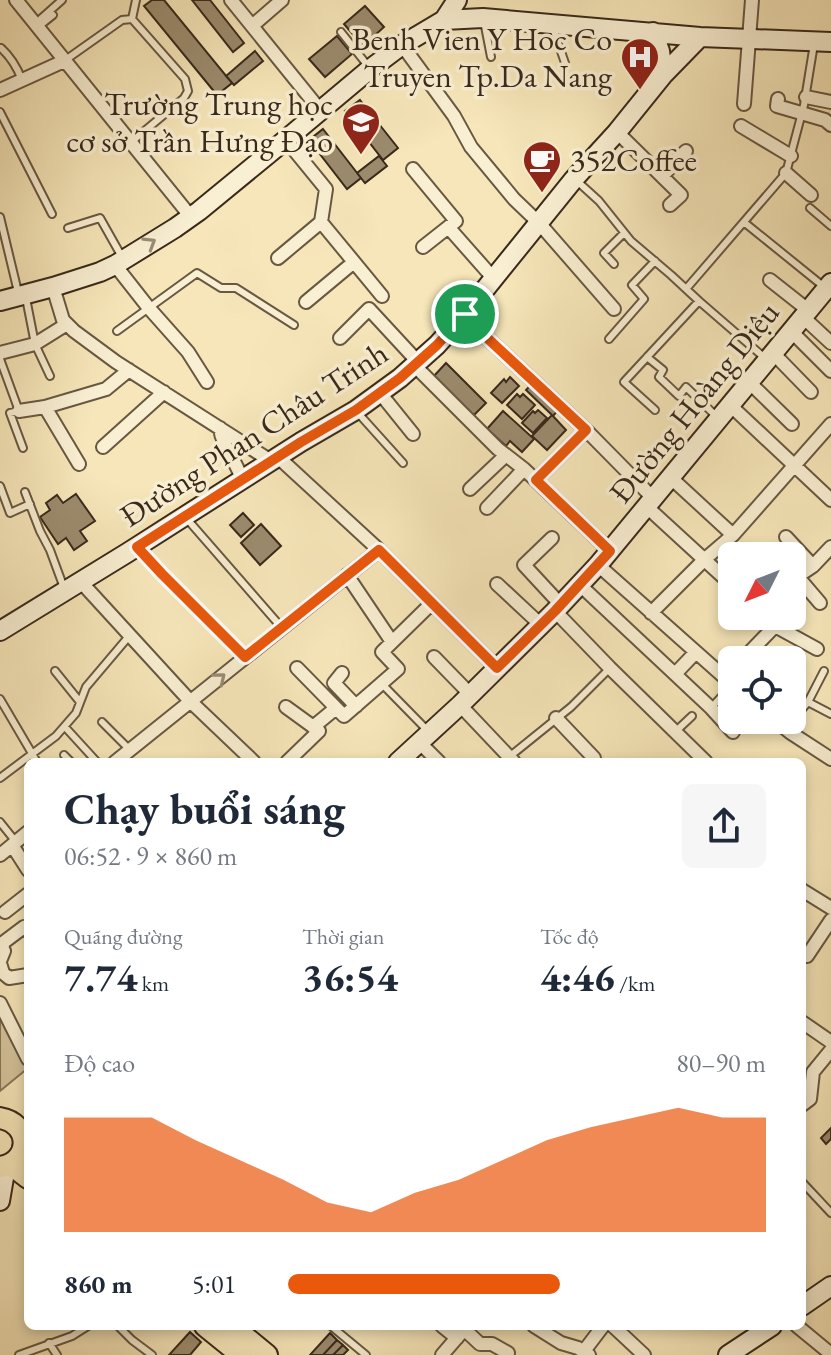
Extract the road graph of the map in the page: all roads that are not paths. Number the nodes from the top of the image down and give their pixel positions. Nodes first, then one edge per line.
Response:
1 (16, 0) edge
2 (62, 0) edge
3 (136, 0) edge
4 (231, 0) edge
5 (282, 0) edge
6 (457, 0) edge
7 (752, 0) edge
8 (53, 15) dead end
9 (483, 18) junction
10 (132, 19) junction
11 (444, 20) junction
12 (552, 24) junction
13 (36, 26) junction
14 (252, 26) junction
15 (341, 32) dead end
16 (653, 32) junction
17 (700, 37) junction
18 (750, 38) junction
19 (823, 41) edge
20 (402, 45) junction
21 (1, 48) edge
22 (491, 57) dead end
23 (64, 61) junction
24 (565, 63) dead end
25 (370, 69) junction
26 (663, 75) junction
27 (22, 80) junction
28 (0, 90) edge
29 (806, 97) junction
30 (778, 99) dead end
31 (831, 102) edge
32 (744, 104) dead end
33 (320, 110) junction
34 (0, 112) edge
35 (802, 113) junction
36 (831, 125) edge
37 (741, 126) dead end
38 (617, 132) junction
39 (286, 140) junction
40 (130, 143) junction
41 (686, 151) dead end
42 (791, 156) junction
43 (413, 169) dead end
44 (786, 173) junction
45 (662, 176) junction
46 (574, 179) junction
47 (811, 201) joint
48 (670, 205) dead end
49 (52, 214) dead end
50 (0, 217) edge
51 (191, 217) junction
52 (321, 222) junction
53 (539, 223) junction
54 (745, 223) junction
55 (831, 226) edge
56 (68, 228) dead end
57 (449, 228) junction
58 (624, 233) junction
59 (423, 247) dead end
60 (278, 258) dead end
61 (655, 261) junction
62 (120, 262) junction
63 (354, 262) junction
64 (614, 264) dead end
65 (494, 279) junction
66 (770, 280) dead end
67 (828, 286) edge
68 (53, 287) junction
69 (686, 289) junction
70 (382, 296) dead end
71 (15, 297) edge
72 (699, 301) junction
73 (306, 302) dead end
74 (148, 307) junction
75 (614, 309) dead end
76 (465, 314) junction
77 (801, 319) junction
78 (67, 324) junction
79 (294, 325) dead end
80 (117, 331) dead end
81 (340, 338) dead end
82 (609, 339) dead end
83 (831, 343) edge
84 (35, 344) junction
85 (0, 356) edge
86 (770, 356) junction
87 (647, 357) junction
88 (416, 364) junction
89 (129, 370) junction
90 (831, 371) edge
91 (50, 376) dead end
92 (207, 382) dead end
93 (749, 382) junction
94 (164, 392) junction
95 (811, 392) dead end
96 (380, 393) junction
97 (45, 407) junction
98 (356, 410) junction
99 (655, 410) dead end
100 (19, 411) junction
101 (725, 412) junction
102 (792, 424) dead end
103 (831, 424) edge
104 (220, 428) junction
105 (586, 430) junction
106 (413, 434) dead end
107 (103, 447) dead end
108 (23, 448) dead end
109 (506, 455) junction
110 (275, 459) junction
111 (403, 463) dead end
112 (79, 464) dead end
113 (794, 465) junction
114 (524, 469) junction
115 (670, 477) junction
116 (242, 480) junction
117 (536, 480) junction
118 (0, 486) edge
119 (470, 489) dead end
120 (25, 492) dead end
121 (2, 496) edge
122 (831, 500) edge
123 (650, 503) junction
124 (30, 504) junction
125 (487, 508) dead end
126 (184, 517) junction
127 (733, 535) junction
128 (786, 537) dead end
129 (552, 538) dead end
130 (137, 547) junction
131 (831, 547) edge
132 (379, 550) junction
133 (604, 558) junction
134 (705, 559) junction
135 (813, 566) junction
136 (806, 571) edge
137 (718, 572) edge
138 (347, 575) junction
139 (497, 584) dead end
140 (580, 585) junction
141 (73, 587) junction
142 (806, 589) edge
143 (432, 603) junction
144 (820, 603) dead end
145 (558, 608) junction
146 (651, 613) junction
147 (541, 625) junction
148 (282, 628) junction
149 (771, 630) edge
150 (782, 630) edge
151 (0, 631) edge
152 (130, 635) junction
153 (392, 642) junction
154 (756, 646) edge
155 (817, 649) dead end
156 (696, 652) junction
157 (245, 657) junction
158 (434, 657) dead end
159 (297, 668) dead end
160 (497, 668) junction
161 (610, 668) junction
162 (718, 669) edge
163 (55, 671) dead end
164 (824, 671) dead end
165 (342, 673) dead end
166 (675, 674) junction
167 (381, 684) junction
168 (718, 697) edge
169 (0, 699) edge
170 (465, 699) junction
171 (190, 701) junction
172 (80, 702) junction
173 (808, 702) junction
174 (806, 704) edge
175 (356, 706) junction
176 (286, 707) dead end
177 (336, 708) junction
178 (711, 708) junction
179 (831, 714) edge
180 (692, 716) dead end
181 (718, 716) edge
182 (556, 718) junction
183 (102, 722) dead end
184 (65, 727) junction
185 (313, 727) junction
186 (675, 732) junction
187 (793, 734) edge
188 (425, 738) junction
189 (130, 750) junction
190 (32, 754) junction
191 (64, 755) dead end
192 (27, 758) edge
193 (34, 758) edge
194 (67, 758) edge
195 (93, 758) edge
196 (121, 758) edge
197 (250, 758) edge
198 (291, 758) edge
199 (402, 758) edge
200 (437, 758) edge
201 (511, 758) edge
202 (513, 758) edge
203 (594, 758) dead end
204 (702, 758) edge
205 (831, 759) edge
206 (24, 760) edge
207 (0, 778) edge
208 (0, 822) edge
209 (24, 835) edge
210 (14, 844) junction
211 (0, 855) edge
212 (24, 863) edge
213 (831, 890) edge
214 (806, 892) edge
215 (24, 897) edge
216 (826, 905) edge
217 (5, 912) dead end
218 (831, 920) edge
219 (24, 927) edge
220 (807, 956) dead end
221 (0, 962) edge
222 (24, 976) edge
223 (0, 1003) edge
224 (806, 1026) edge
225 (831, 1042) edge
226 (831, 1050) edge
227 (24, 1051) edge
228 (806, 1102) edge
229 (19, 1129) edge
230 (5, 1166) edge
231 (24, 1176) edge
232 (806, 1186) edge
233 (0, 1201) edge
234 (831, 1213) edge
235 (82, 1330) edge
236 (122, 1330) edge
237 (210, 1330) edge
238 (237, 1330) edge
239 (336, 1330) edge
240 (540, 1330) edge
241 (600, 1330) edge
242 (617, 1330) edge
243 (767, 1330) edge
244 (802, 1330) edge
245 (463, 1331) edge
246 (49, 1343) junction
247 (737, 1352) edge
248 (448, 1353) edge
249 (508, 1353) edge
250 (586, 1353) edge
251 (831, 1354) edge
252 (19, 1355) edge
253 (57, 1355) edge
254 (152, 1355) edge
255 (241, 1355) edge
256 (267, 1355) edge
257 (366, 1355) edge
258 (644, 1355) edge

1 - 13 street
2 - 13 lane
3 - 10 lane
4 - 14 street
5 - 14 street
6 - 11 main road
7 - 18 street
8 - 13 lane
9 - 11 main road
9 - 12 main road
9 - 22 lane
10 - 23 lane
10 - 40 lane
11 - 20 main road
12 - 16 main road
12 - 24 lane
13 - 23 street
14 - 33 street
15 - 25 lane
16 - 17 main road
16 - 26 main road
17 - 18 main road
17 - 26 main road, Đường Phan Châu Trinh
18 - 19 main road
18 - 32 street
19 - 29 lane
20 - 25 main road
20 - 53 street
21 - 27 lane
23 - 27 street
23 - 40 street
25 - 33 main road
26 - 38 main road, Đường Phan Châu Trinh
27 - 28 street
29 - 31 street
29 - 35 lane
30 - 35 street
33 - 39 main road
34 - 49 lane
35 - 36 street
35 - 42 lane
37 - 42 street
38 - 45 street
38 - 46 main road, Đường Phan Châu Trinh
39 - 51 main road
39 - 52 street
40 - 51 street
41 - 45 street
42 - 44 lane
43 - 57 street
44 - 47 street
44 - 54 lane
45 - 48 street
46 - 53 main road, Đường Phan Châu Trinh
46 - 58 lane
47 - 55 lane
50 - 71 lane
62 -> 51 main road
52 - 60 street
52 - 63 street
53 - 65 main road, Đường Phan Châu Trinh
53 - 75 street
54 - 67 lane
54 - 69 lane
56 - 62 lane
57 - 59 street
57 - 65 street
58 - 61 lane
58 - 64 lane
61 - 69 lane
61 - 82 lane
62 - 68 main road
62 - 74 street
63 - 70 street
63 - 73 street
65 - 76 main road, Đường Phan Châu Trinh
66 - 77 street
67 - 77 main road, Đường Hoàng Diệu
68 - 71 main road
68 - 78 street
69 - 72 lane
71 - 84 lane
72 - 86 lane
72 - 87 lane
74 - 79 lane
74 - 80 lane
74 - 92 street
76 - 88 main road, Đường Phan Châu Trinh
76 - 105 street
77 - 83 street
77 - 86 main road, Đường Hoàng Diệu
77 - 90 street
78 - 84 street
78 - 89 street
81 - 88 street
84 - 85 street
84 - 91 lane
85 - 100 lane
86 - 93 main road, Đường Hoàng Diệu
86 - 95 street
87 - 99 lane
87 - 101 lane
88 - 96 main road, Đường Phan Châu Trinh
88 - 109 street
89 - 94 street
89 - 97 street
93 - 101 main road, Đường Hoàng Diệu
93 - 102 street
94 - 104 street
94 - 107 street
96 - 98 main road, Đường Phan Châu Trinh
96 - 106 street
97 - 100 street
97 - 112 street
98 - 110 main road, Đường Phan Châu Trinh
98 - 111 lane
100 - 108 lane
101 - 113 street
101 - 115 main road, Đường Hoàng Diệu
103 - 113 street
104 - 110 street
104 - 116 street
105 - 117 street
105 - 123 street
109 - 114 street
109 - 119 street
110 - 116 main road, Đường Phan Châu Trinh
110 - 132 street
113 - 122 street
113 - 127 street
114 - 117 street
114 - 125 street
115 - 123 main road, Đường Hoàng Diệu
115 - 127 street
116 - 126 main road, Đường Phan Châu Trinh
117 - 133 street
118 - 121 lane
120 - 124 lane
121 - 124 lane
123 - 133 main road, Đường Hoàng Diệu
123 - 134 street
124 - 141 lane
126 - 130 main road, Đường Phan Châu Trinh
126 - 148 lane
127 - 134 street
128 - 135 street
129 - 145 street
130 - 141 main road, Đường Phan Châu Trinh
130 - 157 lane
131 - 135 street
132 - 138 street
132 - 143 street
133 - 140 main road, Đường Hoàng Diệu
133 - 146 street
134 - 137 street
134 - 146 street
135 - 136 street
138 - 148 street
138 - 153 street
139 - 147 street
140 - 145 main road, Đường Hoàng Diệu
140 - 166 street
141 - 151 main road, Đường Phan Châu Trinh
141 - 152 street
142 - 144 street
143 - 153 street
143 - 160 street
145 - 147 main road, Đường Hoàng Diệu
145 - 161 street
146 - 156 street
147 - 160 main road, Đường Hoàng Diệu
148 - 157 street
149 - 154 street
150 - 155 street
152 - 171 street
152 - 172 lane
153 - 167 street
156 - 162 street
156 - 166 street
171 -> 157 street
158 - 170 street
159 - 177 street
160 - 170 main road, Đường Hoàng Diệu
161 - 182 lane
161 - 186 street
163 - 172 lane
164 - 173 lane
165 - 175 street
166 - 178 street
167 - 175 street
167 - 188 lane
168 - 178 lane
169 - 190 lane
170 - 188 main road, Đường Hoàng Diệu
170 - 201 street
171 - 189 street
171 - 197 street
172 - 184 lane
173 - 174 lane
173 - 179 lane
175 - 177 street
176 - 185 street
177 - 185 street
178 - 181 street
180 - 186 lane
182 - 202 lane
182 - 203 street
183 - 189 lane
184 - 190 lane
184 - 195 lane
185 - 198 street
186 - 204 street
187 - 205 street
188 - 199 main road, Đường Hoàng Diệu
188 - 200 street
189 - 196 street
190 - 192 lane
190 - 193 lane
191 - 194 lane
206 - 207 lane
208 - 210 lane
209 - 210 street
210 - 211 street
210 - 212 street
213 - 216 street
214 - 216 street
215 - 217 street
218 - 220 street
219 - 221 street
221 - 222 street
223 - 227 street
224 - 225 street
226 - 228 street
229 - 230 main road
230 - 231 main road
230 - 233 main road
232 - 234 lane
235 - 246 lane
236 - 254 lane
237 - 255 main road
238 - 256 main road
239 - 257 lane
240 - 250 street
241 - 250 street
242 - 258 street
243 - 247 main road
244 - 251 street
245 - 248 street
245 - 249 street
246 - 252 lane
246 - 253 lane

